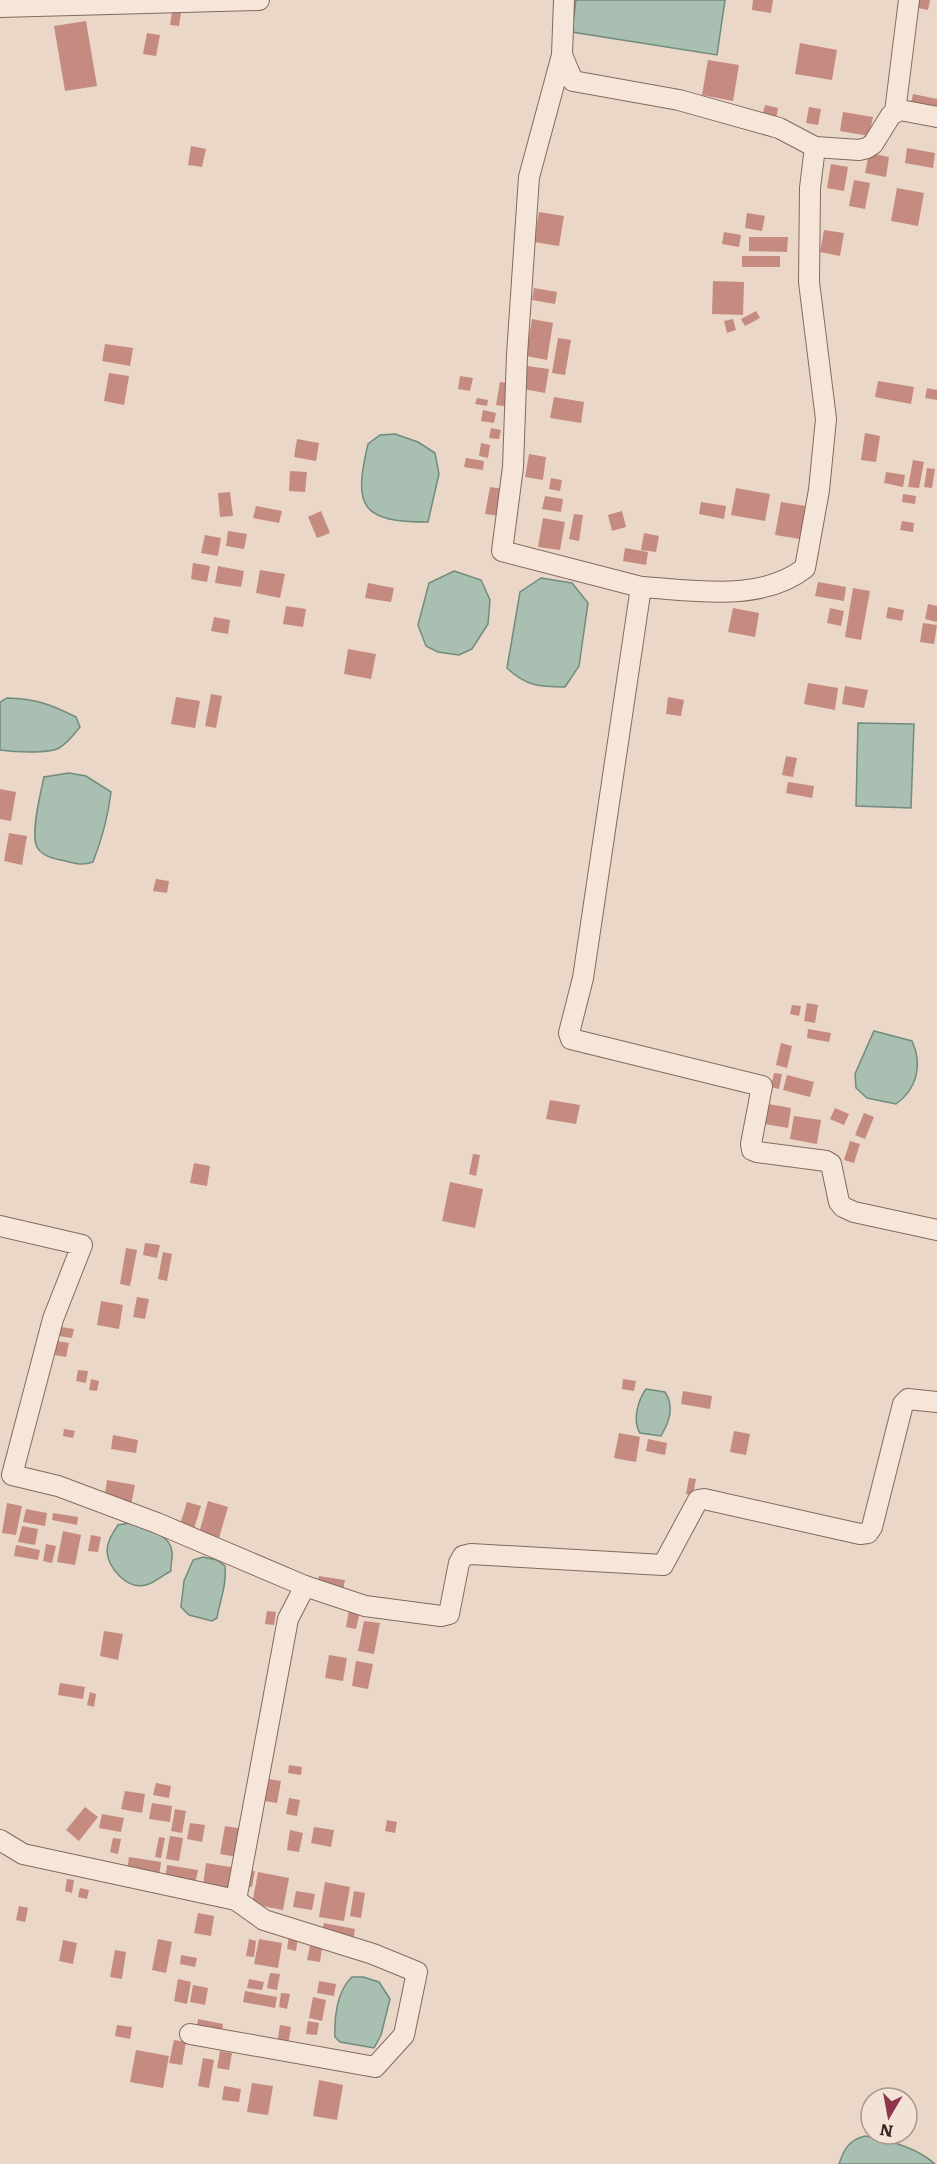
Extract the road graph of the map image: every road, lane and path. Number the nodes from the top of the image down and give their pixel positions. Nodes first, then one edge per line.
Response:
1 (259, 0) edge
2 (564, 0) edge
3 (909, 0) edge
4 (0, 8) edge
5 (562, 55) junction
6 (895, 111) junction
7 (937, 117) edge
8 (814, 147) junction
9 (641, 586) junction
10 (0, 1226) edge
11 (937, 1230) edge
12 (937, 1402) edge
13 (305, 1586) junction
14 (0, 1840) edge
15 (236, 1900) junction
16 (190, 2034) dead end

1 - 4 street
2 - 5 street
3 - 6 street
5 - 8 street
5 - 9 street
6 - 7 street
6 - 8 street
8 - 9 street
9 - 11 street
10 - 13 street
12 - 13 street
13 - 15 street
14 - 15 street
15 - 16 street

